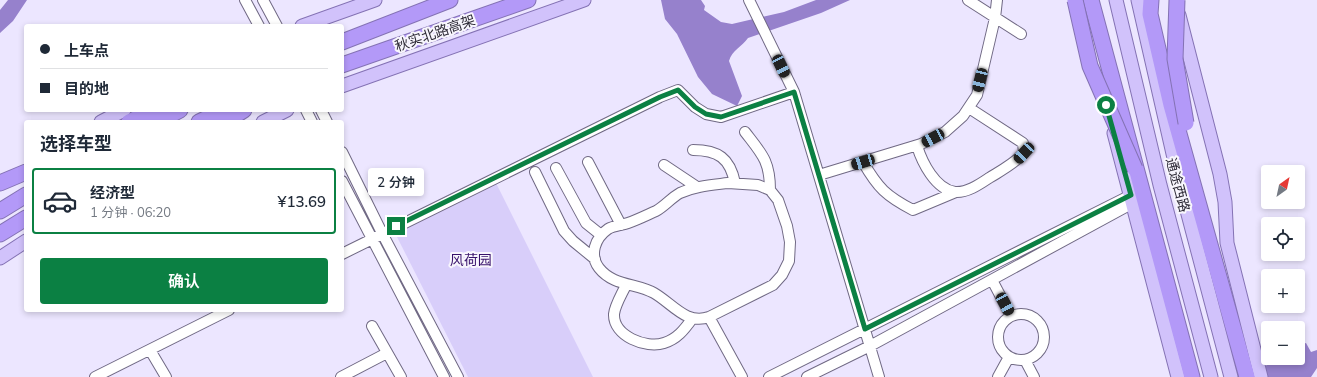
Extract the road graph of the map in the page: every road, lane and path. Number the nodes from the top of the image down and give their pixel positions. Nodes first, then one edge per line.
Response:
1 (245, 0) edge
2 (263, 0) edge
3 (375, 0) edge
4 (450, 0) edge
5 (528, 0) edge
6 (584, 0) edge
7 (749, 0) edge
8 (968, 0) edge
9 (997, 0) edge
10 (1077, 0) edge
11 (1091, 0) edge
12 (1116, 0) edge
13 (1138, 0) edge
14 (1150, 0) edge
15 (1176, 0) edge
16 (995, 18) junction
17 (258, 24) edge
18 (276, 24) edge
19 (308, 24) edge
20 (1021, 34) dead end
21 (344, 41) edge
22 (344, 64) edge
23 (344, 85) edge
24 (794, 92) junction
25 (969, 108) junction
26 (120, 112) edge
27 (150, 112) edge
28 (176, 112) edge
29 (220, 112) edge
30 (241, 112) edge
31 (283, 112) edge
32 (105, 120) edge
33 (133, 120) edge
34 (160, 120) edge
35 (202, 120) edge
36 (228, 120) edge
37 (267, 120) edge
38 (745, 132) dead end
39 (917, 146) junction
40 (693, 150) dead end
41 (344, 156) edge
42 (588, 162) dead end
43 (863, 162) junction
44 (664, 165) dead end
45 (24, 167) edge
46 (556, 168) dead end
47 (1135, 169) junction
48 (535, 172) dead end
49 (24, 173) edge
50 (819, 175) junction
51 (0, 183) edge
52 (735, 183) junction
53 (344, 185) edge
54 (697, 187) junction
55 (770, 190) junction
56 (956, 192) junction
57 (24, 196) edge
58 (1132, 199) junction
59 (0, 210) edge
60 (24, 219) edge
61 (620, 225) junction
62 (382, 233) junction
63 (1206, 233) junction
64 (0, 234) edge
65 (600, 235) junction
66 (371, 239) junction
67 (24, 243) edge
68 (344, 253) edge
69 (0, 258) edge
70 (595, 259) junction
71 (992, 280) junction
72 (626, 285) junction
73 (225, 312) edge
74 (1011, 316) junction
75 (709, 317) junction
76 (692, 319) junction
77 (372, 326) dead end
78 (865, 329) junction
79 (870, 346) junction
80 (150, 350) junction
81 (387, 353) junction
82 (1009, 357) junction
83 (1025, 360) junction
84 (95, 377) edge
85 (166, 377) edge
86 (341, 377) edge
87 (401, 377) edge
88 (444, 377) edge
89 (458, 377) edge
90 (742, 377) edge
91 (769, 377) edge
92 (807, 377) edge
93 (879, 377) edge
94 (998, 377) edge
95 (1034, 377) edge
96 (1178, 377) edge
97 (1192, 377) edge
98 (1211, 377) edge
99 (1231, 377) edge
100 (1247, 377) edge
101 (1261, 377) edge

1 - 17 street
2 - 18 street
3 - 19 main road
4 - 21 highway, 秋实北路高架
5 - 22 highway, 秋实北路高架
6 - 23 main road
7 - 24 street
8 - 16 street
9 - 16 street
10 - 47 highway, bridge
10 - 58 main road
11 - 47 highway, bridge
12 - 98 main road, 通途西路
13 - 99 main road, 通途西路
14 - 63 highway
15 - 63 highway, bridge
15 - 101 main road
16 - 20 street
16 - 25 street
24 - 50 street
24 - 62 street
25 - 39 street
25 - 56 street
26 - 32 main road
27 - 33 highway
28 - 34 highway
29 - 35 highway
30 - 36 highway
31 - 37 main road
38 - 55 street
39 - 43 street
39 - 56 street
40 - 52 street
41 - 62 street
42 - 61 street
43 - 50 street
43 - 56 street
44 - 54 street
45 - 51 main road
46 - 65 street
47 - 97 highway
48 - 70 street
49 - 51 highway
50 - 78 street
52 - 54 street
52 - 55 street
53 - 66 street
54 - 61 street
55 - 75 street
57 - 59 highway
58 - 71 street
58 - 78 street
58 - 96 main road
60 - 64 highway
61 - 65 street
62 - 66 street
62 - 89 street
63 - 100 highway
65 - 70 street
66 - 68 street
66 - 88 street
67 - 69 main road
70 - 72 street
71 - 74 street
71 - 79 street
72 - 76 street
72 - 76 street
73 - 80 street
74 - 82 street
74 - 83 street
75 - 76 street
75 - 90 street
77 - 81 street
78 - 79 street
78 - 91 street
79 - 92 street
79 - 93 street
80 - 84 street
80 - 85 street
81 - 86 street
81 - 87 street
82 - 83 street
82 - 94 street
83 - 95 street

